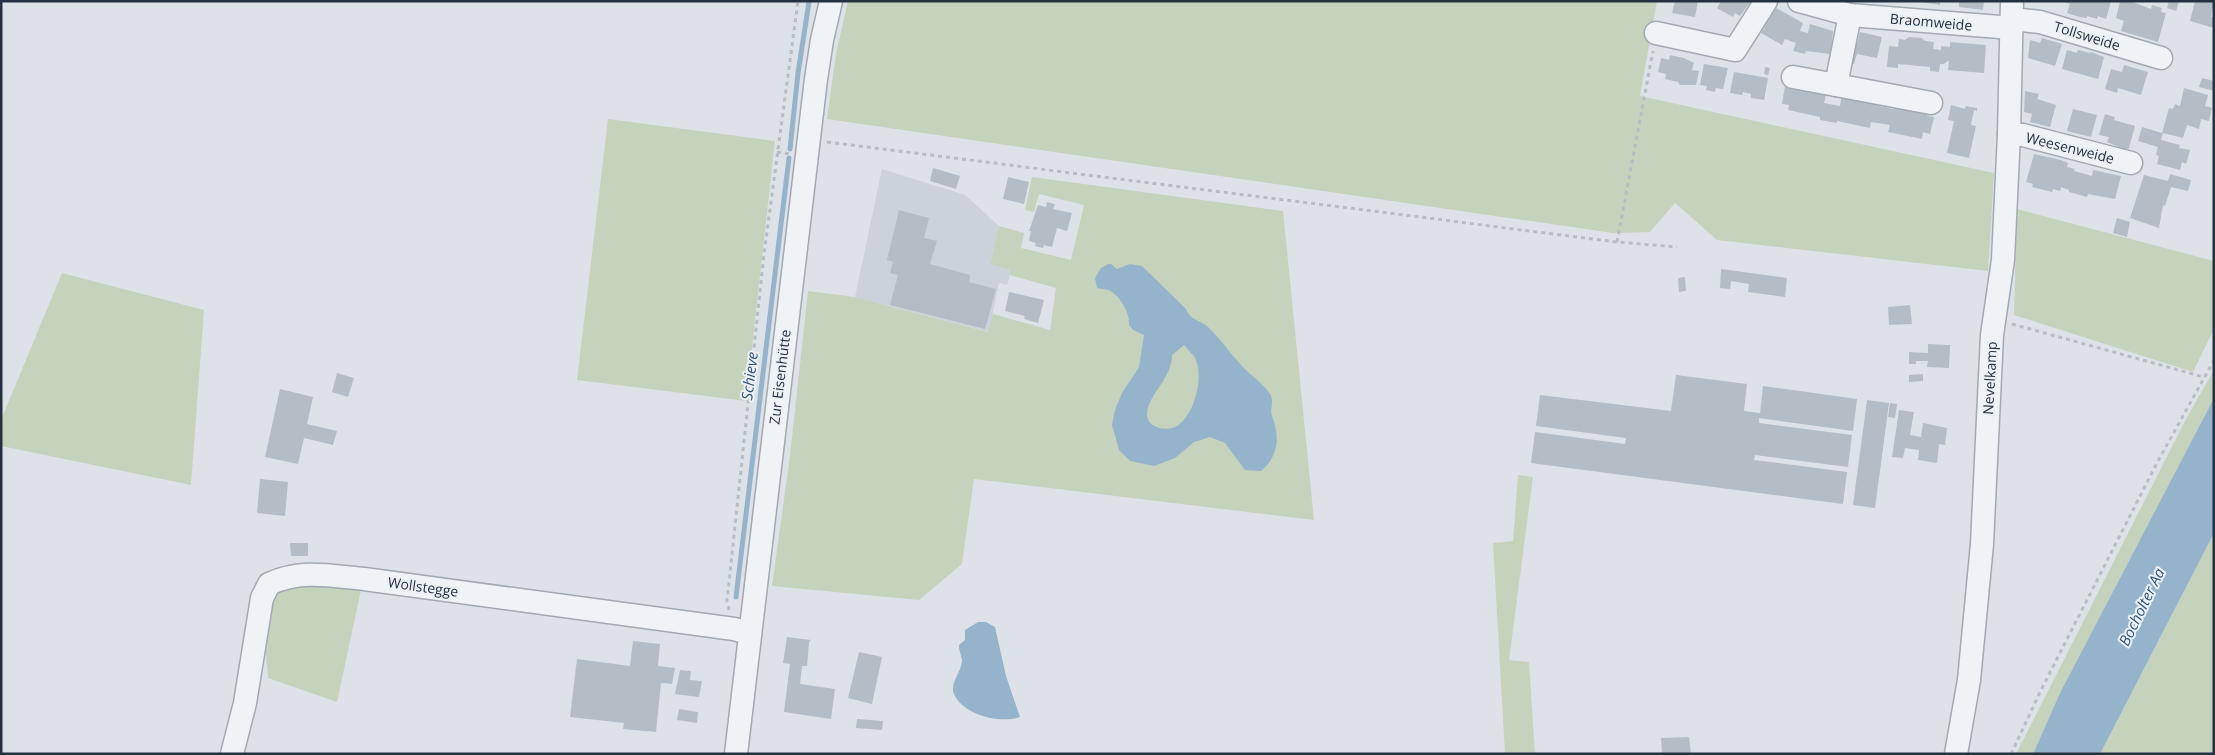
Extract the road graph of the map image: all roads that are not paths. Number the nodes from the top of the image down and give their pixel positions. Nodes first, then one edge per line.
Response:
1 (831, 1) edge
2 (1766, 1) edge
3 (1800, 1) edge
4 (1850, 15) junction
5 (2012, 16) edge
6 (1656, 33) road end
7 (2161, 58) dead end
8 (1793, 77) dead end
9 (1836, 85) junction
10 (1931, 103) dead end
11 (2010, 134) junction
12 (2131, 163) dead end
13 (742, 631) junction
14 (232, 754) edge
15 (736, 754) edge
16 (1956, 754) edge

1 - 13 street, Zur Eisenhütte
2 - 6 street
3 - 4 street, Braomweide
4 - 5 street, Braomweide
4 - 9 street
5 - 7 street, Tollsweide
5 - 11 street, Nevelkamp
8 - 9 street
9 - 10 street
11 - 12 street, Weesenweide
11 - 16 street, Nevelkamp
13 - 14 street, Wollstegge
13 - 15 street, Zur Eisenhütte

